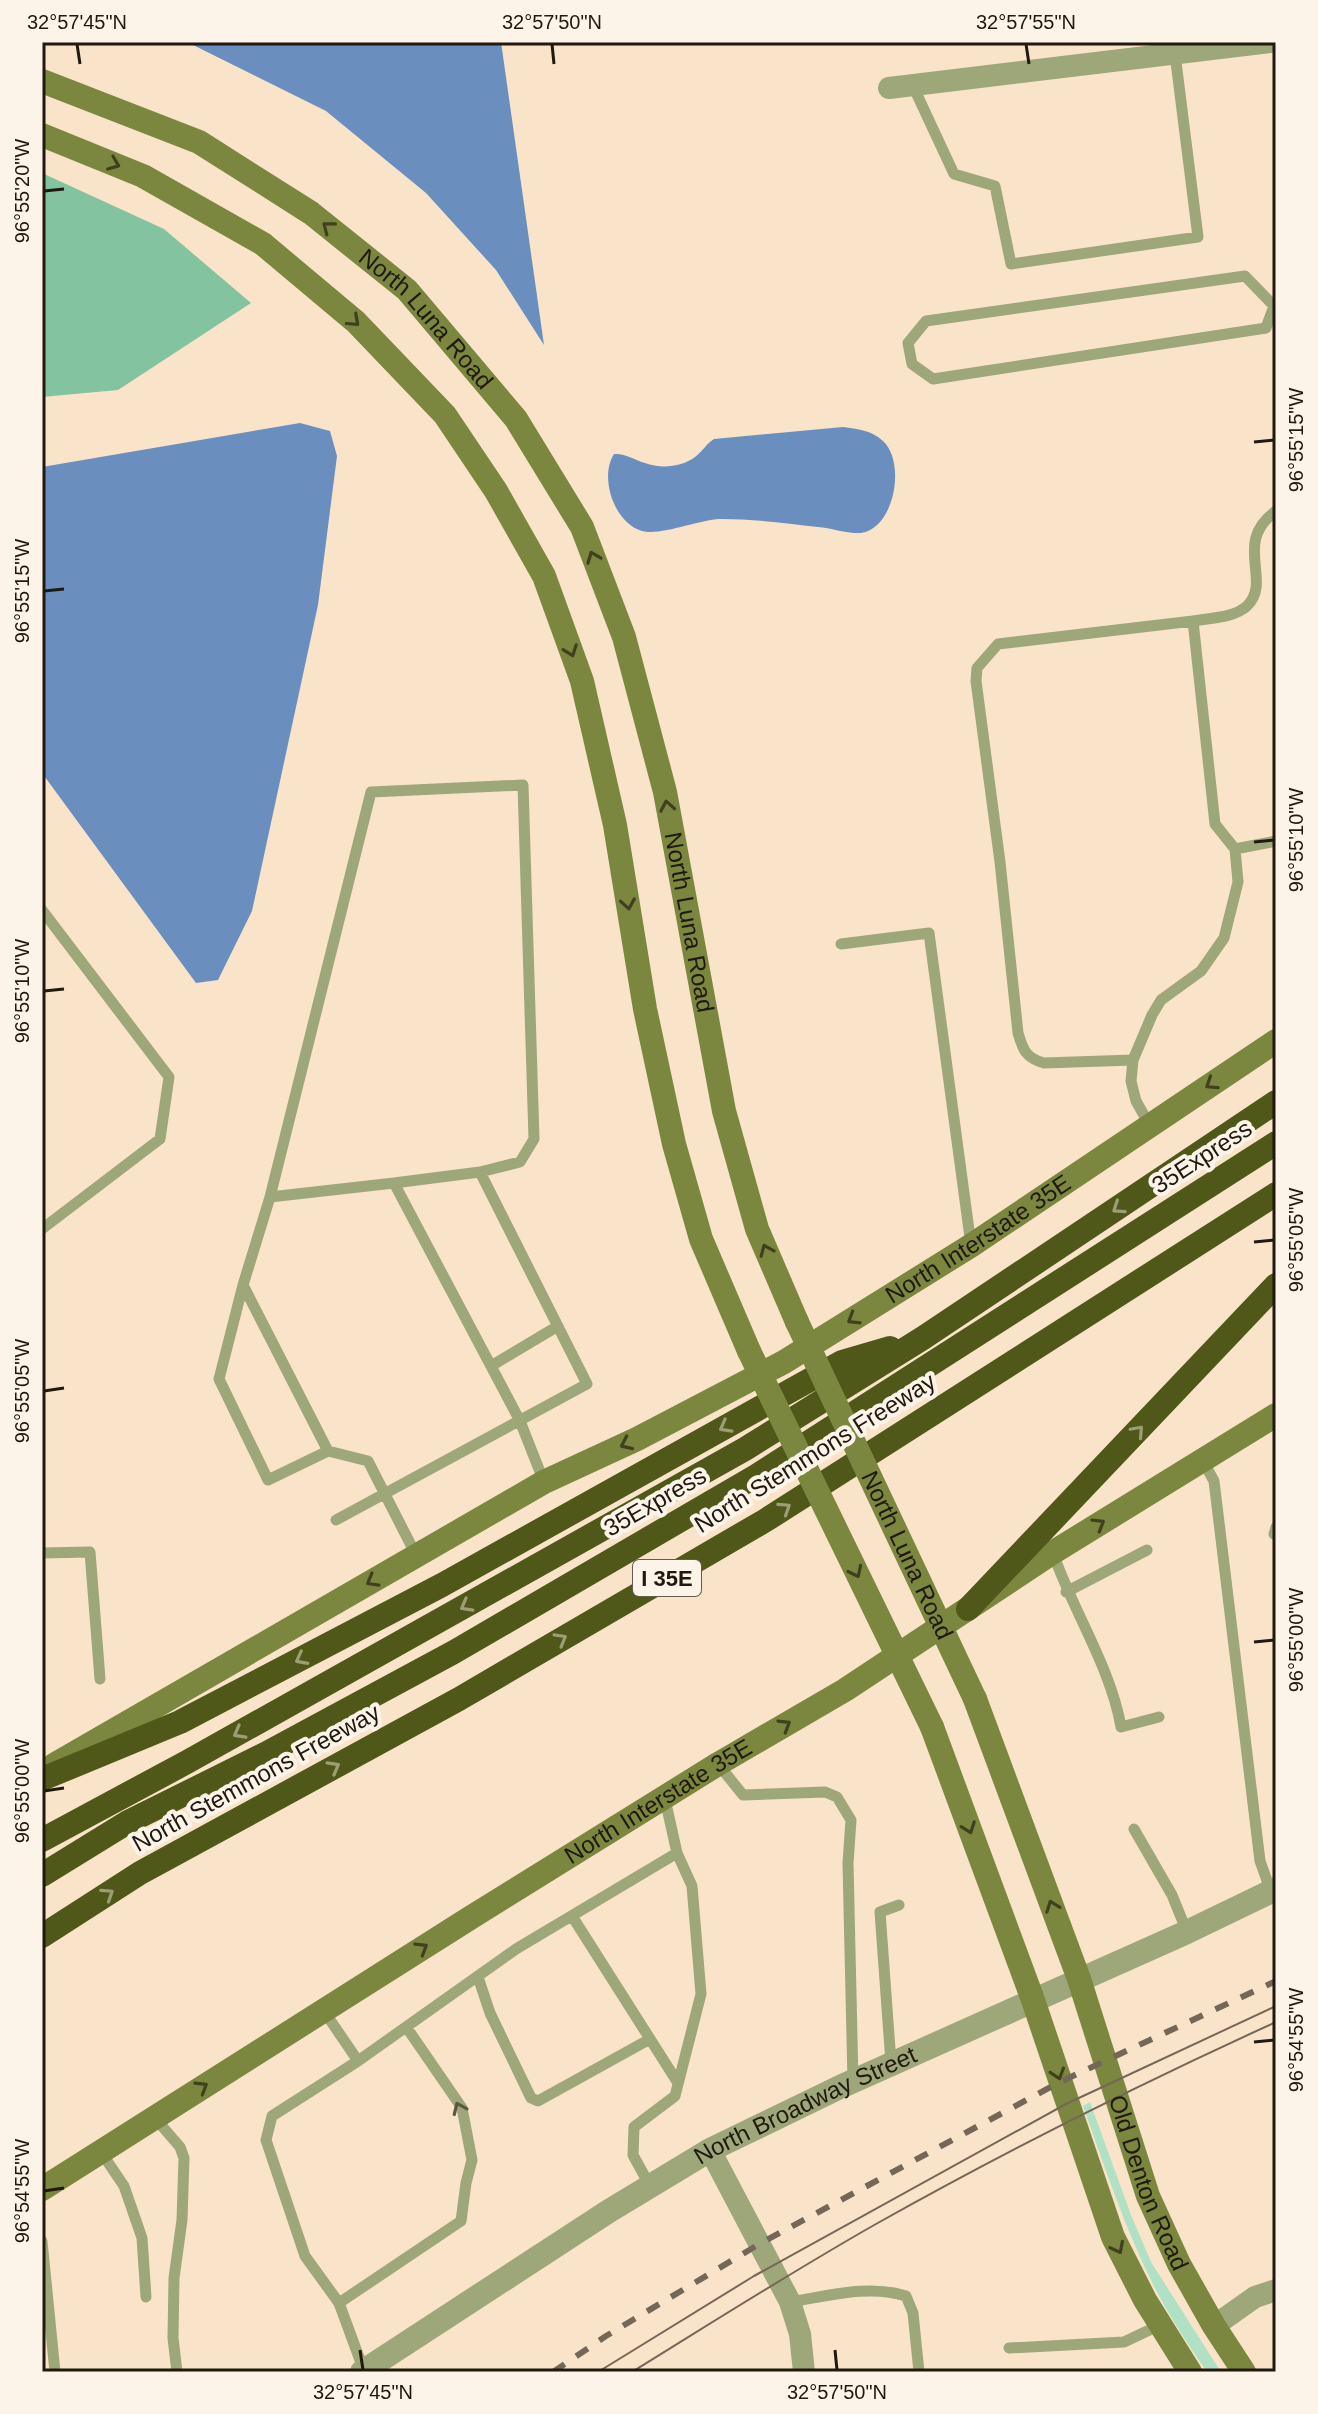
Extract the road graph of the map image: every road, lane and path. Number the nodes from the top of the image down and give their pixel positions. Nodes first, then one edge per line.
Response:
1 (1270, 42) edge
2 (1175, 54) junction
3 (42, 81) edge
4 (913, 86) junction
5 (889, 88) dead end
6 (42, 135) edge
7 (1275, 306) edge
8 (1276, 511) edge
9 (1193, 621) junction
10 (1276, 841) edge
11 (1235, 849) junction
12 (42, 910) edge
13 (841, 944) dead end
14 (1276, 1041) edge
15 (1133, 1060) junction
16 (1276, 1102) edge
17 (1149, 1124) junction
18 (1276, 1143) edge
19 (480, 1172) junction
20 (394, 1183) junction
21 (1276, 1194) edge
22 (270, 1197) junction
23 (42, 1229) edge
24 (972, 1245) junction
25 (243, 1285) junction
26 (1276, 1285) edge
27 (558, 1326) junction
28 (923, 1338) junction
29 (491, 1366) junction
30 (1276, 1415) edge
31 (520, 1421) junction
32 (328, 1451) junction
33 (1203, 1461) junction
34 (544, 1482) junction
35 (385, 1495) junction
36 (336, 1520) dead end
37 (1147, 1550) dead end
38 (42, 1553) edge
39 (1052, 1553) junction
40 (416, 1555) junction
41 (1066, 1592) junction
42 (968, 1609) junction
43 (100, 1679) dead end
44 (1159, 1717) dead end
45 (718, 1764) junction
46 (42, 1773) edge
47 (42, 1779) edge
48 (665, 1799) junction
49 (1134, 1829) dead end
50 (42, 1840) edge
51 (677, 1853) junction
52 (42, 1875) edge
53 (1273, 1890) edge
54 (899, 1905) dead end
55 (572, 1916) junction
56 (1187, 1932) junction
57 (42, 1936) edge
58 (478, 1977) junction
59 (1079, 1979) junction
60 (1033, 2000) junction
61 (324, 2010) junction
62 (407, 2028) junction
63 (650, 2039) junction
64 (358, 2061) junction
65 (891, 2064) junction
66 (853, 2081) junction
67 (678, 2083) junction
68 (155, 2118) junction
69 (710, 2150) junction
70 (101, 2151) junction
71 (650, 2187) junction
72 (42, 2189) edge
73 (42, 2241) edge
74 (1276, 2290) edge
75 (146, 2297) dead end
76 (790, 2302) junction
77 (339, 2303) junction
78 (1160, 2325) junction
79 (1214, 2326) junction
80 (1009, 2348) dead end
81 (55, 2372) edge
82 (177, 2372) edge
83 (364, 2372) edge
84 (804, 2372) edge
85 (919, 2372) edge
86 (1190, 2372) edge
87 (1244, 2372) edge

1 - 2 street
2 - 4 street
2 - 4 lane
59 -> 3 main road, North Luna Road, bridge
4 - 5 street
6 -> 60 main road, North Luna Road, bridge
7 - 7 lane
8 - 9 lane
9 - 11 lane
9 - 15 lane
10 - 11 lane
11 - 15 lane
12 - 23 lane
13 - 24 lane
14 -> 17 main road, North Interstate 35E
15 - 17 lane
16 -> 28 highway, North Stemmons Freeway
17 - 24 main road, North Interstate 35E
18 - 52 highway, 35Express
19 - 20 lane
19 - 22 lane
19 - 27 lane
20 - 22 lane
20 - 29 lane
57 -> 21 highway, North Stemmons Freeway / I 35E
22 - 25 lane
24 -> 34 main road, North Interstate 35E
25 - 32 lane
25 - 32 lane
42 -> 26 highway
27 - 29 lane
27 - 31 lane
28 -> 47 highway
28 -> 50 highway, North Stemmons Freeway
29 - 31 lane
30 - 33 main road, North Interstate 35E
31 - 34 lane
31 - 35 lane
32 - 35 lane
39 -> 33 main road, North Interstate 35E
33 - 53 lane
34 - 40 main road, North Interstate 35E
35 - 36 lane
35 - 40 lane
37 - 41 lane
38 - 43 lane
39 - 41 lane
39 - 42 main road, North Interstate 35E
40 -> 46 main road, North Interstate 35E
41 - 44 lane
45 -> 42 main road, North Interstate 35E
45 - 48 main road, North Interstate 35E
45 - 66 lane
48 - 51 lane
61 -> 48 main road, North Interstate 35E
49 - 56 lane
51 - 55 lane
51 - 67 lane
53 - 56 street, North Broadway Street
54 - 65 lane
55 - 58 lane
55 - 63 lane
56 - 59 street, North Broadway Street
58 - 62 lane
58 - 63 lane
59 - 60 street, North Broadway Street
59 - 79 main road, Old Denton Road
60 - 65 street, North Broadway Street
60 -> 78 main road, Old Denton Road
61 - 64 lane
68 -> 61 main road, North Interstate 35E
62 - 64 lane
77 -> 62 lane
63 - 67 lane
64 - 77 lane
65 - 66 street, North Broadway Street
66 - 69 street, North Broadway Street
67 - 71 lane
68 - 70 main road, North Interstate 35E
68 - 82 lane
69 - 71 street, North Broadway Street
69 - 76 street
70 - 72 main road, North Interstate 35E
70 - 75 lane
71 - 83 street, North Broadway Street
73 - 81 lane
74 - 79 street
76 - 84 street
76 - 85 lane
77 - 83 lane
78 - 80 lane
78 - 86 main road, Old Denton Road
79 - 87 main road, Old Denton Road

